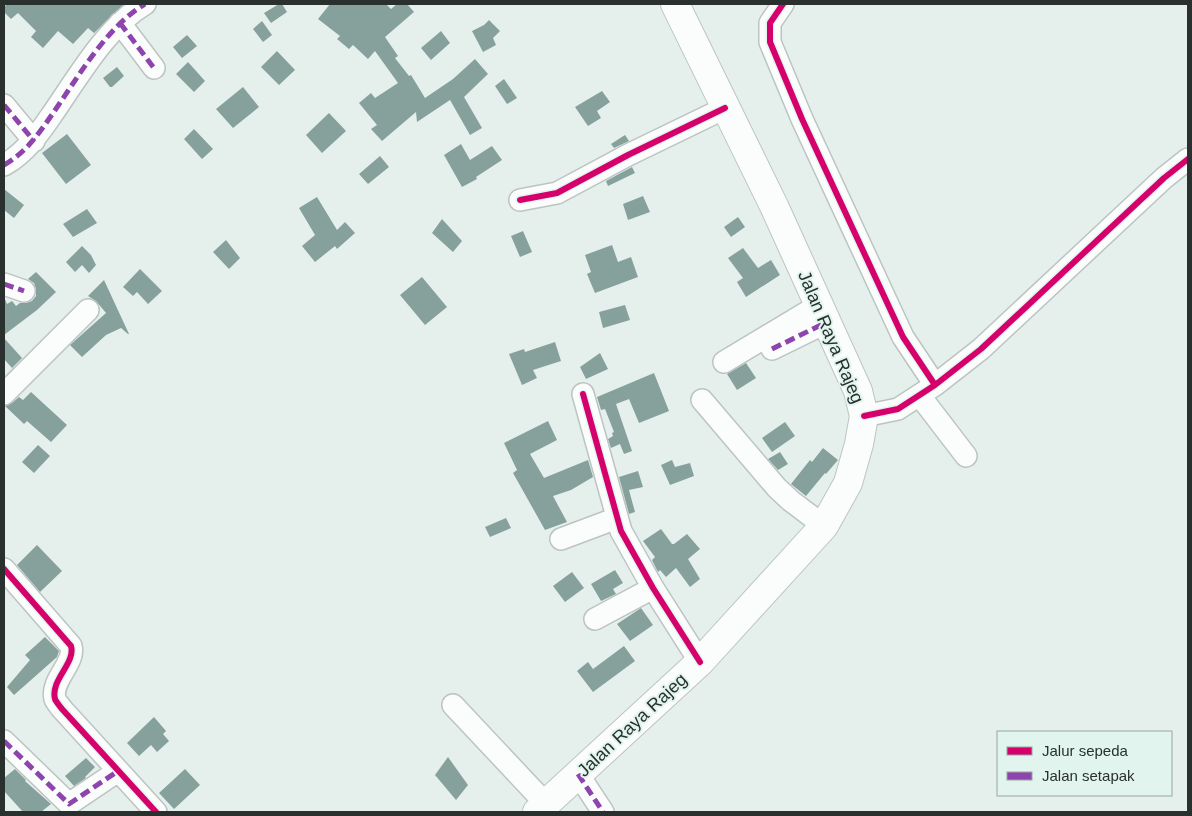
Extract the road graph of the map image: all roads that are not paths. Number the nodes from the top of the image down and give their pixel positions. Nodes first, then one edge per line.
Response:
1 (145, 4) edge
2 (675, 4) edge
3 (783, 4) edge
4 (120, 23) junction
5 (154, 68) dead end
6 (4, 105) edge
7 (726, 108) junction
8 (34, 141) junction
9 (1188, 159) edge
10 (4, 166) edge
11 (520, 200) dead end
12 (4, 284) edge
13 (24, 291) dead end
14 (88, 310) dead end
15 (823, 313) junction
16 (772, 349) dead end
17 (724, 362) dead end
18 (928, 391) junction
19 (4, 394) edge
20 (582, 394) dead end
21 (702, 400) dead end
22 (864, 416) junction
23 (966, 456) dead end
24 (616, 518) junction
25 (824, 526) junction
26 (561, 539) dead end
27 (4, 569) edge
28 (653, 588) junction
29 (595, 619) dead end
30 (700, 662) junction
31 (453, 705) dead end
32 (4, 741) edge
33 (118, 771) junction
34 (578, 774) junction
35 (64, 808) edge
36 (542, 808) edge
37 (156, 812) edge
38 (603, 812) edge

1 - 4 street
2 - 7 main road, Jalan Raya Rajeg
3 - 18 street
4 - 5 street
4 - 8 street
6 - 8 street
7 - 11 street
7 - 15 main road, Jalan Raya Rajeg
8 - 10 street
9 - 18 street
12 - 13 street
14 - 19 street
15 - 16 street
15 - 17 street
15 - 22 main road, Jalan Raya Rajeg
18 - 22 street
18 - 23 street
20 - 24 street
21 - 25 street
22 - 25 main road, Jalan Raya Rajeg
24 - 26 street
24 - 28 street
25 - 30 main road, Jalan Raya Rajeg
27 - 33 street
28 - 29 street
28 - 30 street
30 - 34 main road, Jalan Raya Rajeg
31 - 36 street
32 - 35 street
33 - 35 street
33 - 37 street
34 - 36 main road, Jalan Raya Rajeg
34 - 38 street

